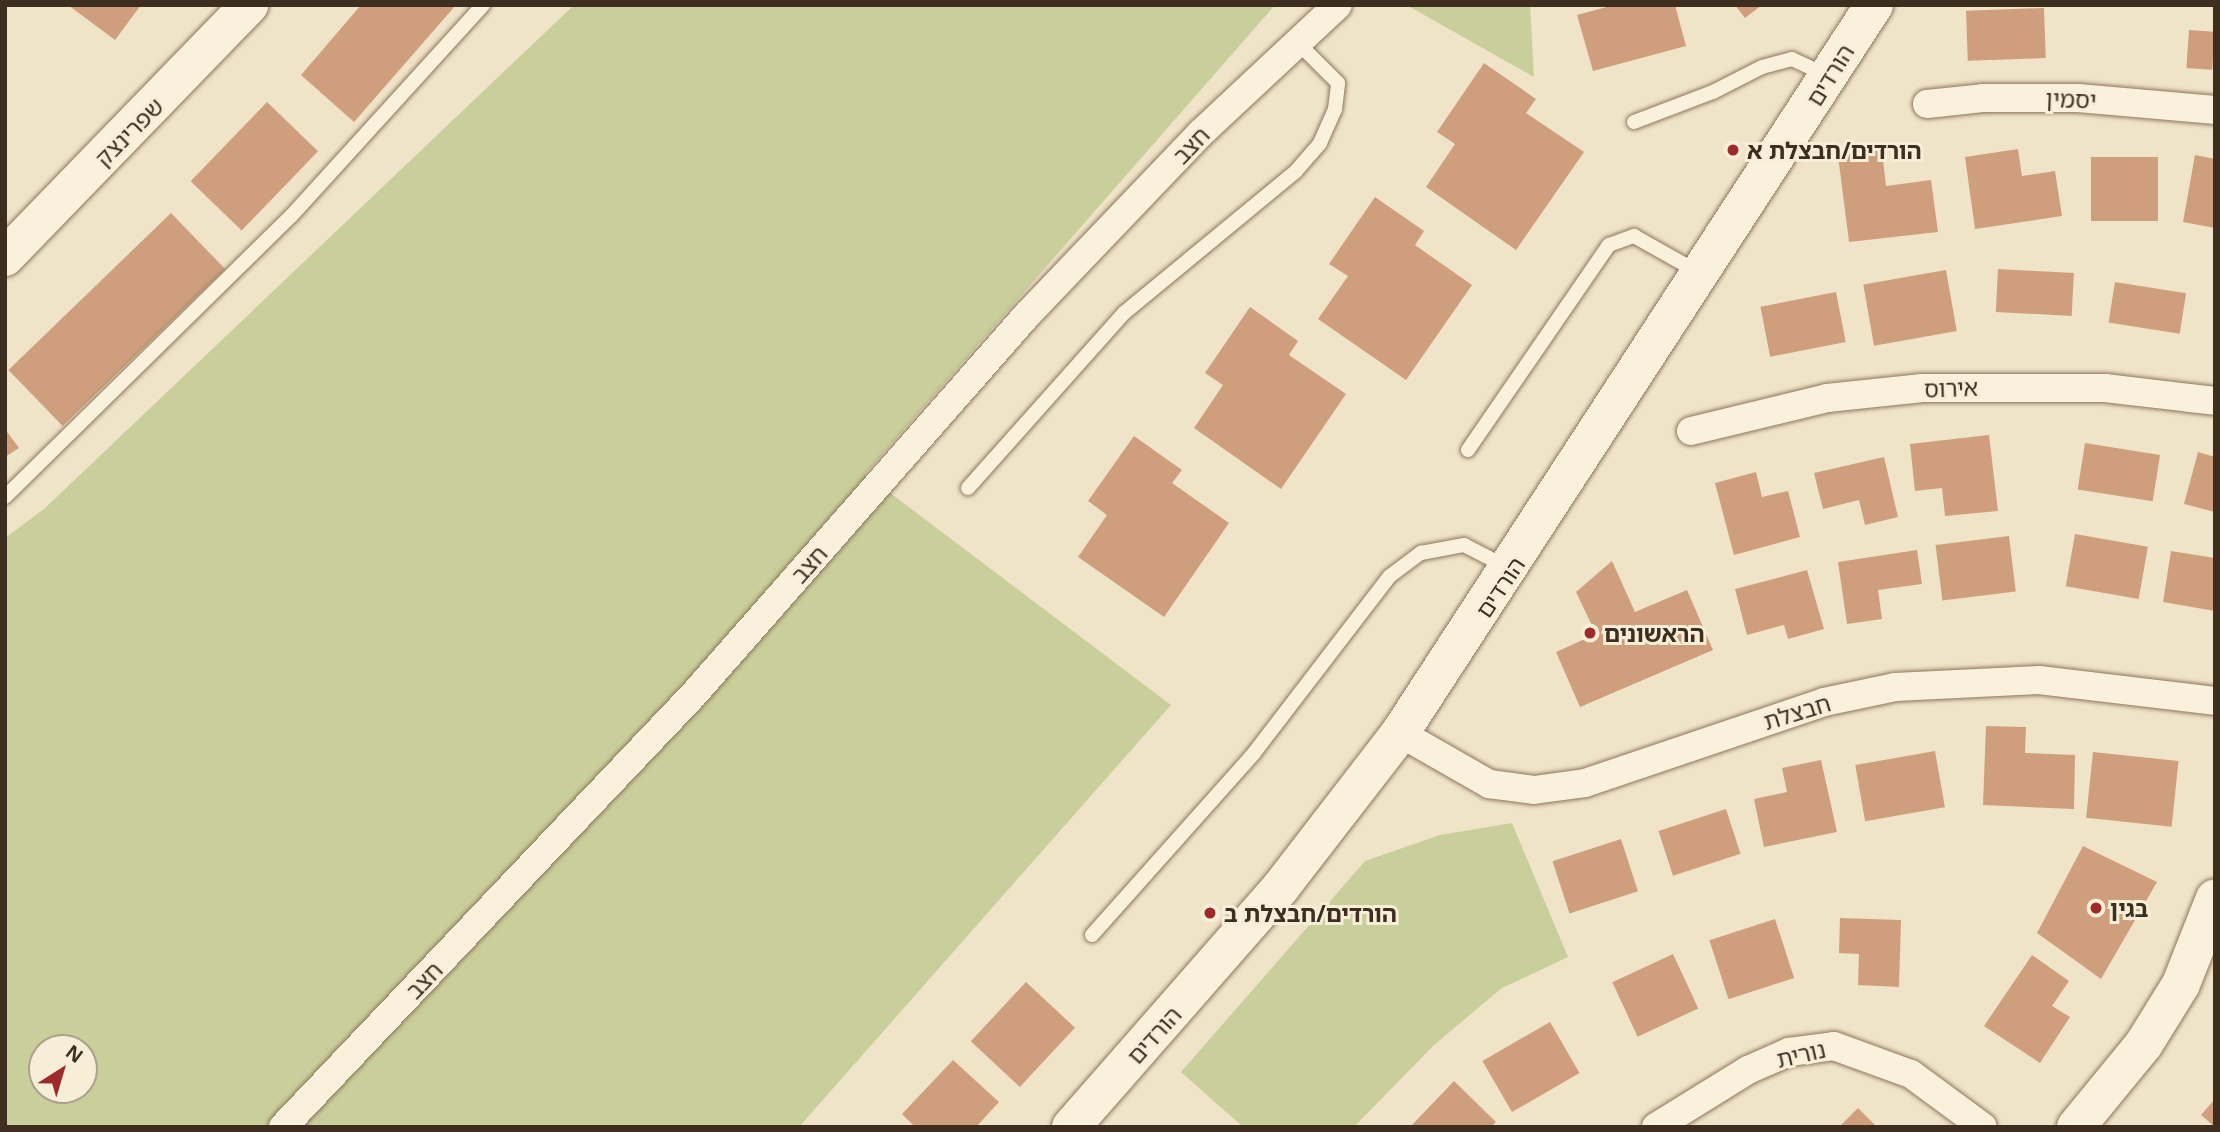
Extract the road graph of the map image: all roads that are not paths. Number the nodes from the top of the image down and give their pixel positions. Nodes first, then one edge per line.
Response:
1 (249, 5) edge
2 (483, 5) edge
3 (1338, 5) edge
4 (1874, 5) edge
5 (1298, 43) junction
6 (1829, 76) junction
7 (1927, 104) dead end
8 (2215, 110) edge
9 (1634, 122) dead end
10 (5, 257) edge
11 (1703, 275) junction
12 (2215, 401) edge
13 (1690, 431) dead end
14 (1468, 450) dead end
15 (968, 488) dead end
16 (5, 497) edge
17 (1512, 569) junction
18 (2215, 701) edge
19 (1400, 733) junction
20 (2215, 898) edge
21 (1092, 935) dead end
22 (283, 1127) edge
23 (1071, 1127) edge
24 (1656, 1127) edge
25 (1983, 1127) edge
26 (2076, 1127) edge

1 - 10 street, שפרינצק
2 - 16 lane
3 - 5 street, חצב
4 - 6 street, הורדים
5 - 15 lane
5 - 22 street, חצב
6 - 9 lane
6 - 11 street, הורדים
7 - 8 street, יסמין
11 - 14 lane
11 - 17 street, הורדים
12 - 13 street, אירוס
17 - 19 street, הורדים
17 - 21 lane
18 - 19 street, חבצלת
19 - 23 street, הורדים
20 - 26 street
24 - 25 street, נורית

